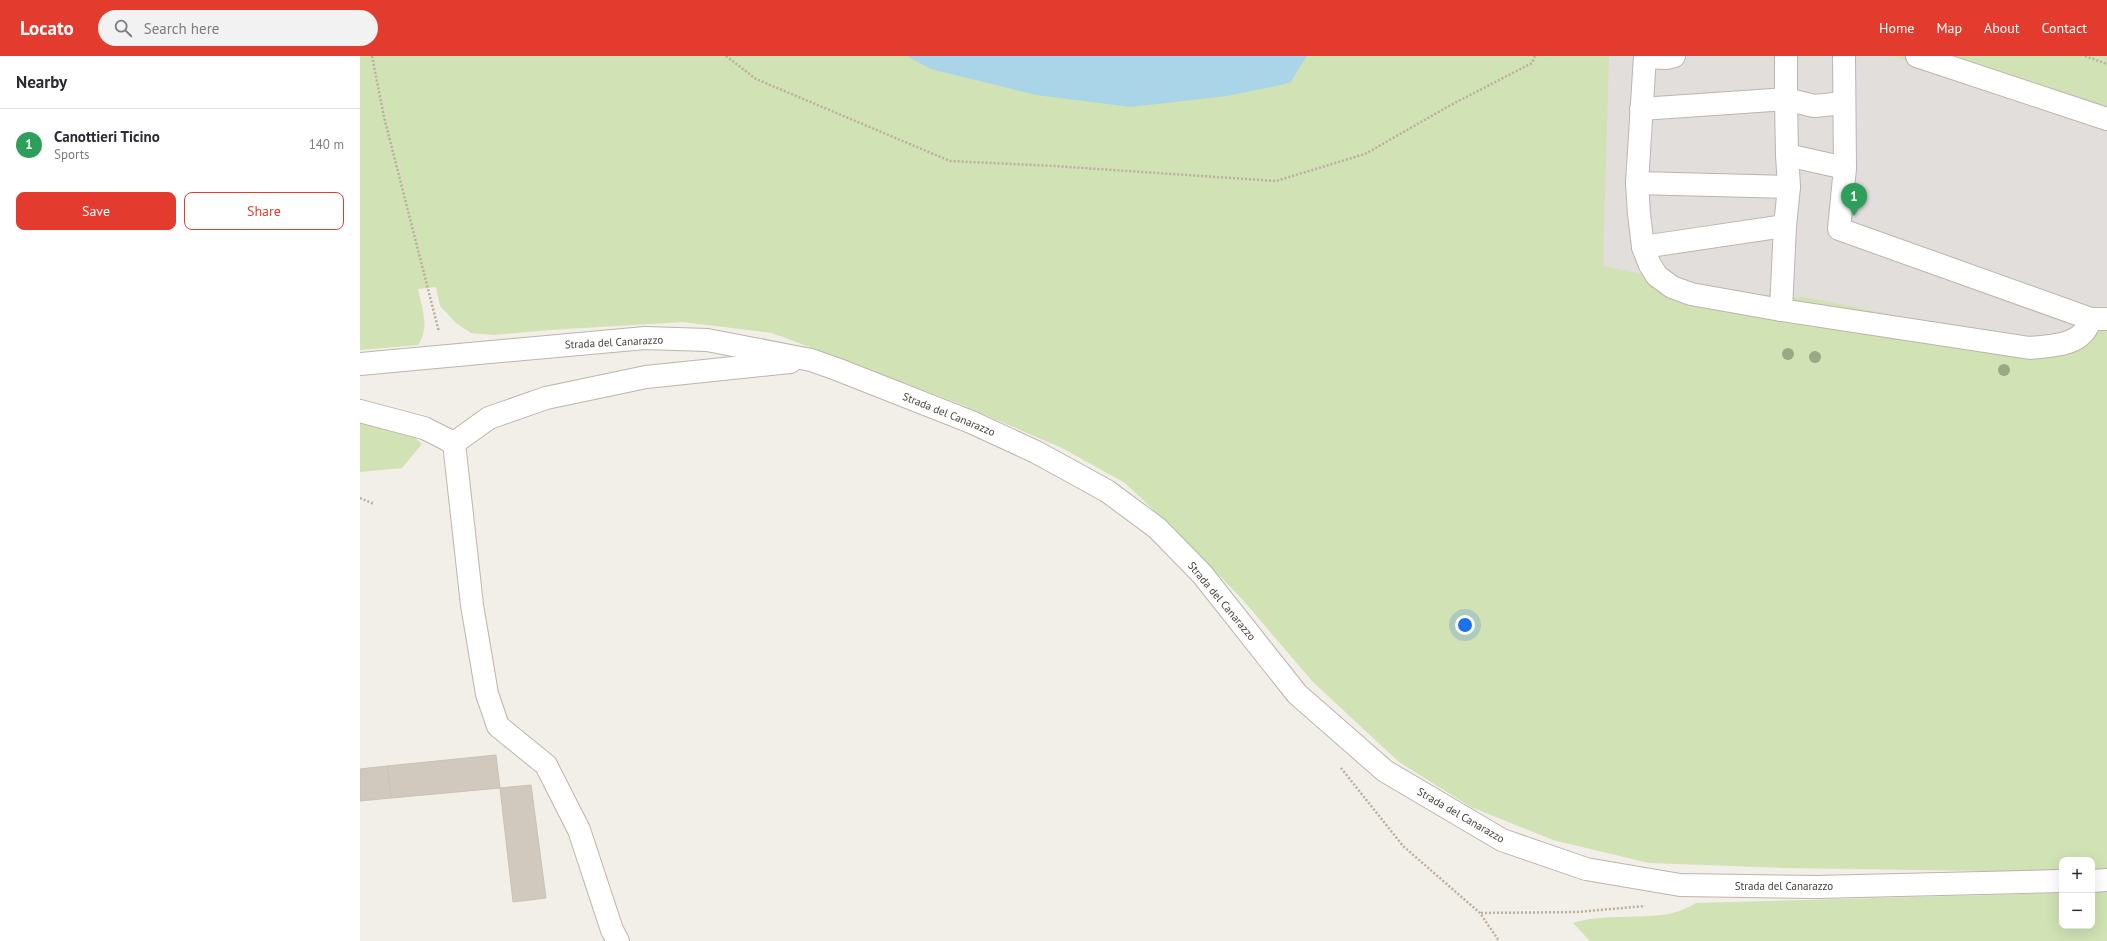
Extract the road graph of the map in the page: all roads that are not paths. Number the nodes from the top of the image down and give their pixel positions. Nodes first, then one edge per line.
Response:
1 (1645, 56) edge
2 (1674, 56) edge
3 (1786, 56) edge
4 (1844, 56) edge
5 (1916, 56) edge
6 (1786, 99) junction
7 (1844, 103) junction
8 (1641, 108) junction
9 (2107, 119) edge
10 (1787, 155) junction
11 (1845, 168) junction
12 (1637, 183) junction
13 (1789, 187) junction
14 (1784, 226) junction
15 (1643, 247) junction
16 (1781, 310) junction
17 (2099, 319) edge
18 (811, 360) junction
19 (360, 364) edge
20 (360, 411) edge
21 (454, 443) junction
22 (2107, 880) edge
23 (2059, 881) edge
24 (2095, 881) edge
25 (618, 941) edge

1 - 2 street
1 - 8 street
3 - 6 street
4 - 7 street
5 - 9 street
6 - 7 street
6 - 8 street
6 - 10 street
7 - 11 street
8 - 12 street
10 - 11 street
10 - 13 street
11 - 17 street
12 - 13 street
12 - 15 street
13 - 14 street
14 - 15 street
14 - 16 street
15 - 16 street
16 - 17 street
18 - 19 street, Strada del Canarazzo
18 - 21 street
18 - 23 street, Strada del Canarazzo
20 - 21 street
21 - 25 street
22 - 24 street

